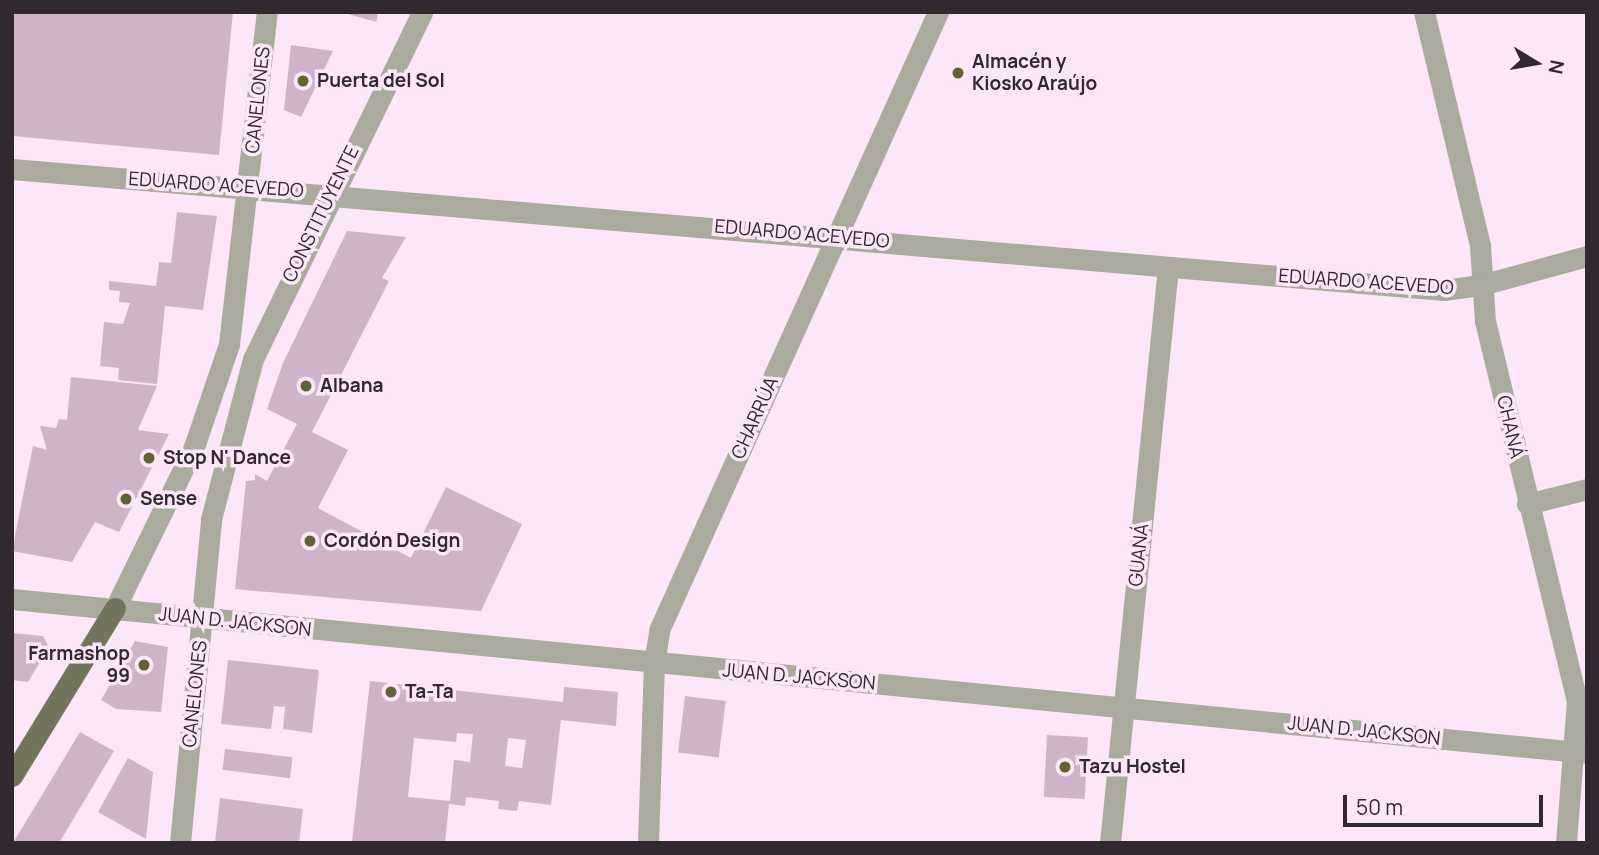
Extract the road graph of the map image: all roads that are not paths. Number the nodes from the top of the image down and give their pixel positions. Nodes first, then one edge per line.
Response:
1 (267, 12) edge
2 (422, 12) edge
3 (939, 12) edge
4 (1424, 12) edge
5 (12, 169) edge
6 (249, 188) junction
7 (330, 194) junction
8 (836, 237) junction
9 (1587, 256) edge
10 (1168, 267) junction
11 (1481, 285) junction
12 (235, 422) joint
13 (1587, 489) edge
14 (1527, 503) junction
15 (12, 599) edge
16 (115, 608) junction
17 (203, 619) junction
18 (654, 664) junction
19 (1124, 707) junction
20 (1580, 753) edge
21 (12, 776) edge
22 (180, 843) edge
23 (648, 843) edge
24 (1110, 843) edge
25 (1566, 843) edge

1 - 6 street, CANELONES
2 - 7 street, CONSTITUYENTE
3 - 8 street, CHARRÚA
4 - 11 street, CHANÁ
5 - 6 street, EDUARDO ACEVEDO
6 - 7 street, EDUARDO ACEVEDO
6 - 16 street, CANELONES
7 - 8 street, EDUARDO ACEVEDO
7 - 12 street, CONSTITUYENTE
8 - 10 street, EDUARDO ACEVEDO
8 - 18 street, CHARRÚA
9 - 11 street, EDUARDO ACEVEDO
10 - 11 street, EDUARDO ACEVEDO
10 - 19 street, GUANÁ
11 - 14 street, CHANÁ
12 - 17 street, CANELONES
13 - 14 street
14 - 20 street, CHANÁ
15 - 16 street, JUAN D. JACKSON
16 - 17 street, JUAN D. JACKSON
16 - 21 main road
17 - 18 street, JUAN D. JACKSON
17 - 22 street, CANELONES
18 - 19 street, JUAN D. JACKSON
18 - 23 street, CHARRÚA
19 - 20 street, JUAN D. JACKSON
19 - 24 street, GUANÁ
20 - 25 street, CHANÁ

